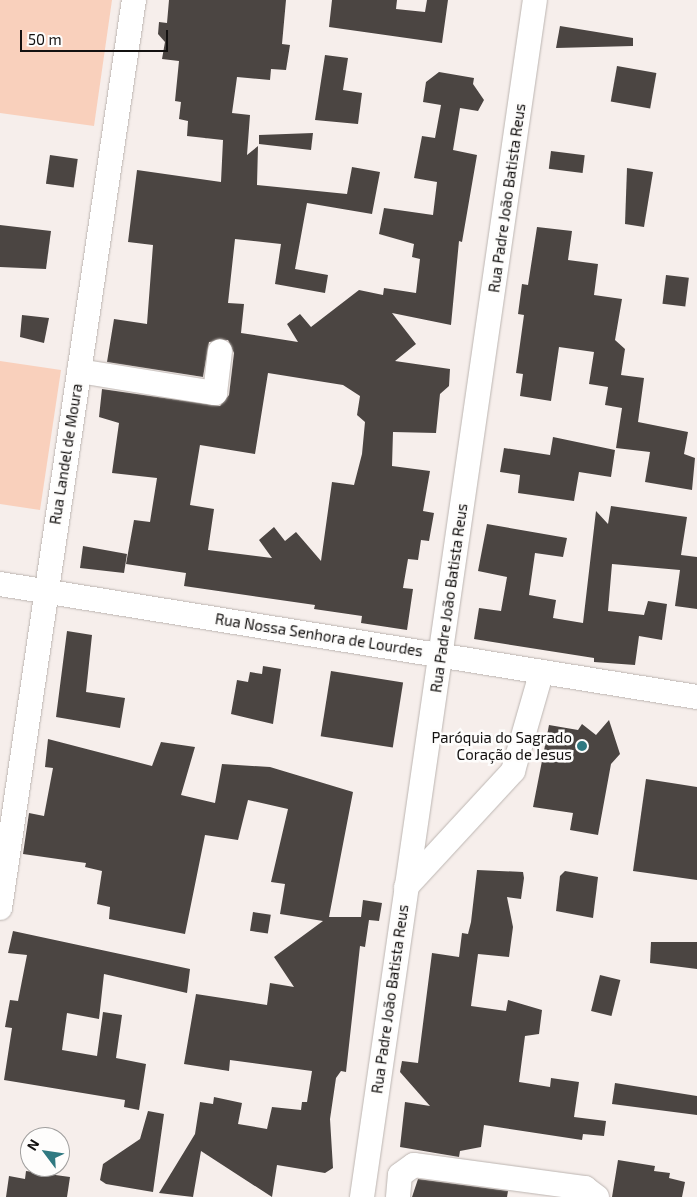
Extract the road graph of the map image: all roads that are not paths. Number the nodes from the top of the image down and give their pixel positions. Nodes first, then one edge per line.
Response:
1 (134, 0) edge
2 (536, 0) edge
3 (220, 351) dead end
4 (79, 371) junction
5 (0, 584) edge
6 (46, 591) junction
7 (440, 654) junction
8 (541, 674) junction
9 (697, 697) edge
10 (406, 887) junction
11 (0, 908) edge
12 (362, 1197) edge
13 (398, 1197) edge
14 (597, 1197) edge

1 - 4 street, Rua Landel de Moura
2 - 7 street, Rua Padre João Batista Reus
3 - 4 street
4 - 6 street, Rua Landel de Moura
5 - 6 street, Rua Nossa Senhora de Lourdes
6 - 7 street, Rua Nossa Senhora de Lourdes
6 - 11 street, Rua Landel de Moura
7 - 8 street, Rua Nossa Senhora de Lourdes
7 - 10 street, Rua Padre João Batista Reus
8 - 9 street, Rua Nossa Senhora de Lourdes
8 - 10 street
10 - 12 street, Rua Padre João Batista Reus
13 - 14 street

